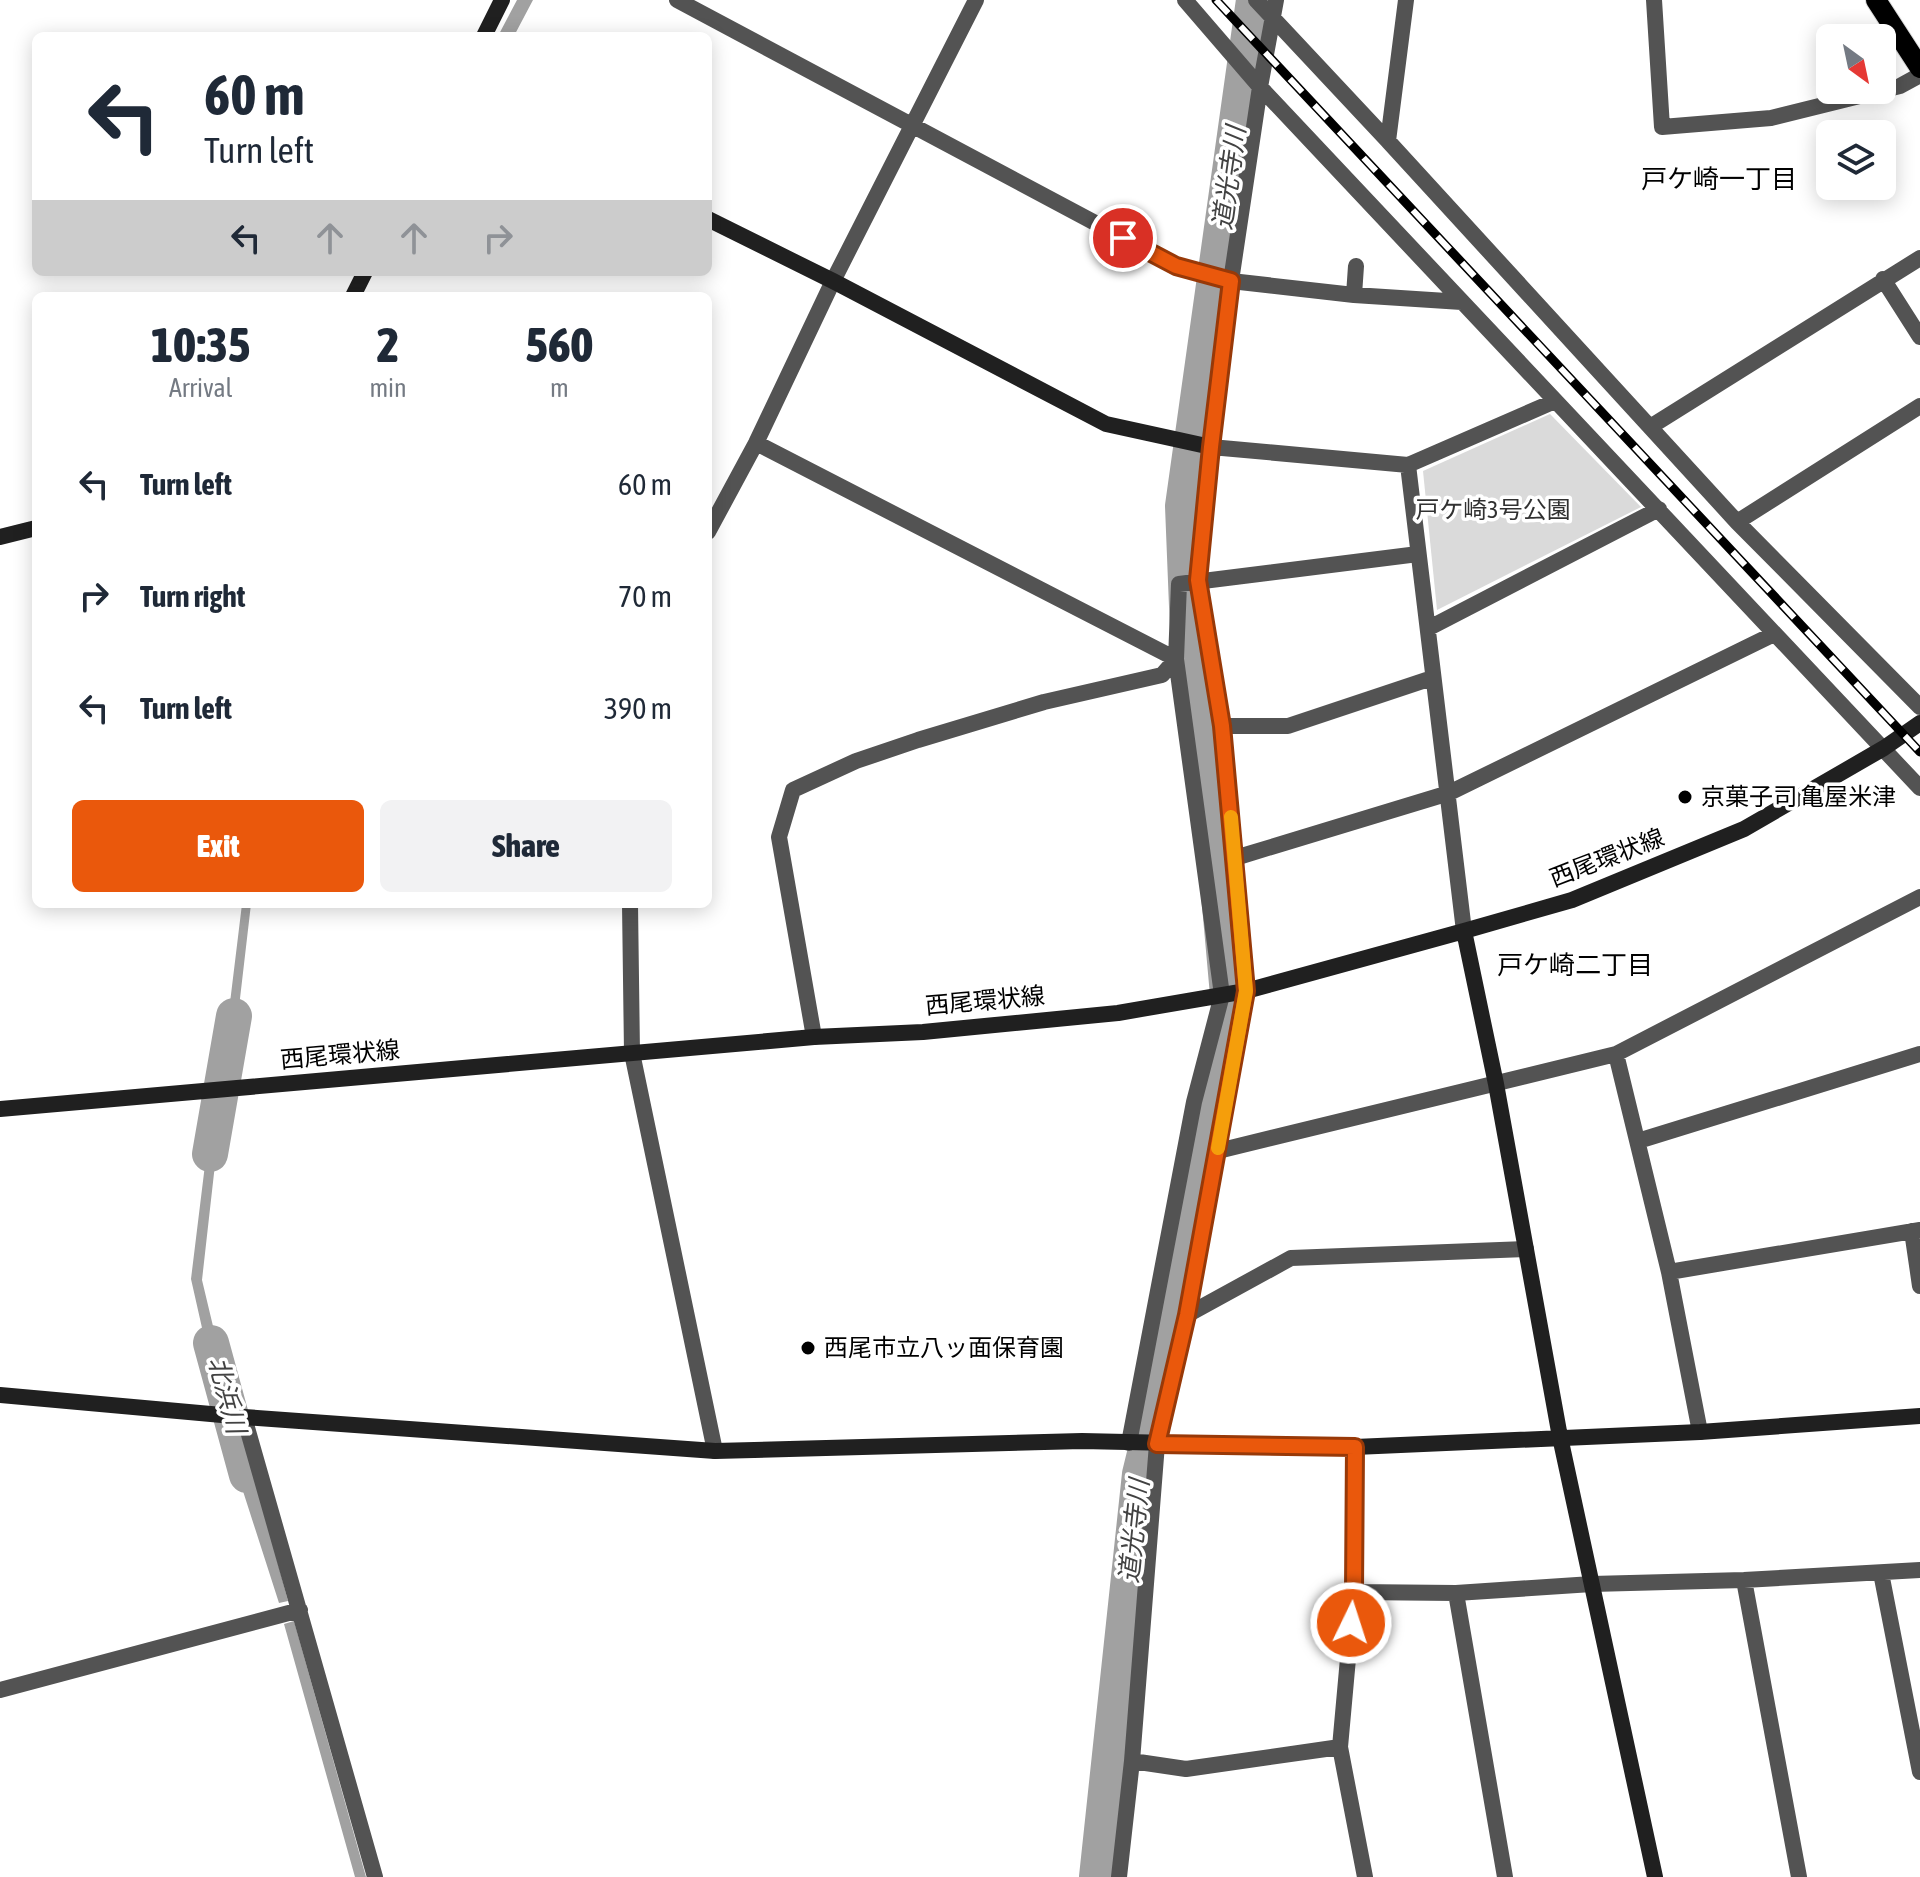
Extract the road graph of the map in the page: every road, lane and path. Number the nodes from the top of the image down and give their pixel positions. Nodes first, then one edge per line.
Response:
1 (502, 0) edge
2 (677, 0) edge
3 (976, 0) edge
4 (1185, 0) edge
5 (1406, 0) edge
6 (1654, 0) edge
7 (1876, 0) edge
8 (1268, 8) edge
9 (486, 32) edge
10 (1920, 68) edge
11 (1920, 75) edge
12 (1259, 86) junction
13 (912, 125) junction
14 (1388, 141) junction
15 (712, 221) edge
16 (1920, 258) edge
17 (1356, 266) dead end
18 (1883, 279) junction
19 (1230, 280) junction
20 (833, 281) junction
21 (1354, 295) junction
22 (1462, 302) junction
23 (1920, 337) edge
24 (1555, 401) junction
25 (1920, 406) edge
26 (1650, 427) junction
27 (756, 443) junction
28 (1210, 447) junction
29 (1408, 465) junction
30 (1659, 509) junction
31 (1737, 522) junction
32 (712, 525) edge
33 (32, 529) edge
34 (0, 537) edge
35 (1418, 554) junction
36 (1198, 581) junction
37 (1429, 628) junction
38 (1774, 634) junction
39 (1176, 659) junction
40 (1432, 678) junction
41 (1920, 707) edge
42 (1920, 723) edge
43 (1222, 726) junction
44 (1884, 748) junction
45 (1920, 788) edge
46 (1449, 793) junction
47 (1235, 858) junction
48 (1920, 897) edge
49 (630, 908) edge
50 (1464, 931) junction
51 (1245, 991) junction
52 (1222, 995) junction
53 (814, 1037) junction
54 (632, 1053) junction
55 (1616, 1054) junction
56 (1920, 1054) edge
57 (1496, 1084) junction
58 (0, 1109) edge
59 (1638, 1141) junction
60 (1218, 1151) junction
61 (1916, 1230) edge
62 (1526, 1249) junction
63 (1669, 1272) junction
64 (1920, 1286) edge
65 (1187, 1315) junction
66 (0, 1395) edge
67 (1920, 1416) edge
68 (242, 1417) junction
69 (1700, 1432) junction
70 (1560, 1437) junction
71 (1130, 1443) junction
72 (1156, 1444) junction
73 (1355, 1447) junction
74 (715, 1451) junction
75 (1920, 1570) edge
76 (1881, 1573) junction
77 (1744, 1580) junction
78 (1592, 1584) junction
79 (1354, 1592) junction
80 (1456, 1593) junction
81 (290, 1613) junction
82 (0, 1690) edge
83 (1340, 1747) junction
84 (1918, 1753) edge
85 (1132, 1761) junction
86 (1920, 1772) edge
87 (375, 1877) edge
88 (1119, 1877) edge
89 (1365, 1877) edge
90 (1505, 1877) edge
91 (1655, 1877) edge
92 (1799, 1877) edge

1 - 9 street
2 - 13 street
3 - 13 street
4 - 12 street
5 - 14 street
6 - 11 street
7 - 10 main road
8 - 12 street
8 - 14 street
12 - 19 street
12 - 22 street
13 - 19 street
13 - 20 street
14 - 26 street
15 - 20 street
16 - 18 street
17 - 21 street
18 - 23 street
18 - 26 street
19 - 21 street
19 - 28 street
20 - 27 street
20 - 28 street
21 - 22 street
22 - 24 street
24 - 29 street
24 - 30 street
25 - 31 street
26 - 31 street
27 - 32 street
27 - 39 street
28 - 29 street
28 - 36 street
29 - 35 street
30 - 37 street
30 - 38 street
31 - 41 street
33 - 34 street
35 - 36 street
35 - 37 street
36 - 39 street
36 - 43 street
37 - 40 street
38 - 44 street
38 - 46 street
39 - 52 street
39 - 53 street
40 - 43 street
40 - 46 street
42 - 44 street, 西尾環状線
43 - 47 street
44 - 45 street
44 - 50 street, 西尾環状線
46 - 47 street
46 - 50 street
47 - 51 street
48 - 55 street
49 - 54 street
50 - 51 street, 西尾環状線
50 - 57 street
51 - 52 street, 西尾環状線
51 - 60 street
52 - 53 street, 西尾環状線
52 - 71 street
53 - 54 street, 西尾環状線
54 - 58 street, 西尾環状線
54 - 74 street
55 - 57 street
55 - 59 street
56 - 59 street
57 - 60 street
57 - 62 street
59 - 63 street
60 - 65 street
61 - 63 street
61 - 64 street
62 - 65 street
62 - 70 street
63 - 69 street
65 - 72 street
66 - 68 street
67 - 69 street
68 - 74 street
68 - 81 street
69 - 70 street
70 - 73 street
70 - 78 street
71 - 72 street
71 - 74 street
72 - 73 street
72 - 85 street
73 - 79 street
75 - 76 street
76 - 77 street
76 - 84 street
77 - 78 street
77 - 92 street
78 - 80 street
78 - 91 street
79 - 80 street
79 - 83 street
80 - 90 street
81 - 82 street
81 - 87 street
83 - 85 street
83 - 89 street
84 - 86 street
85 - 88 street

